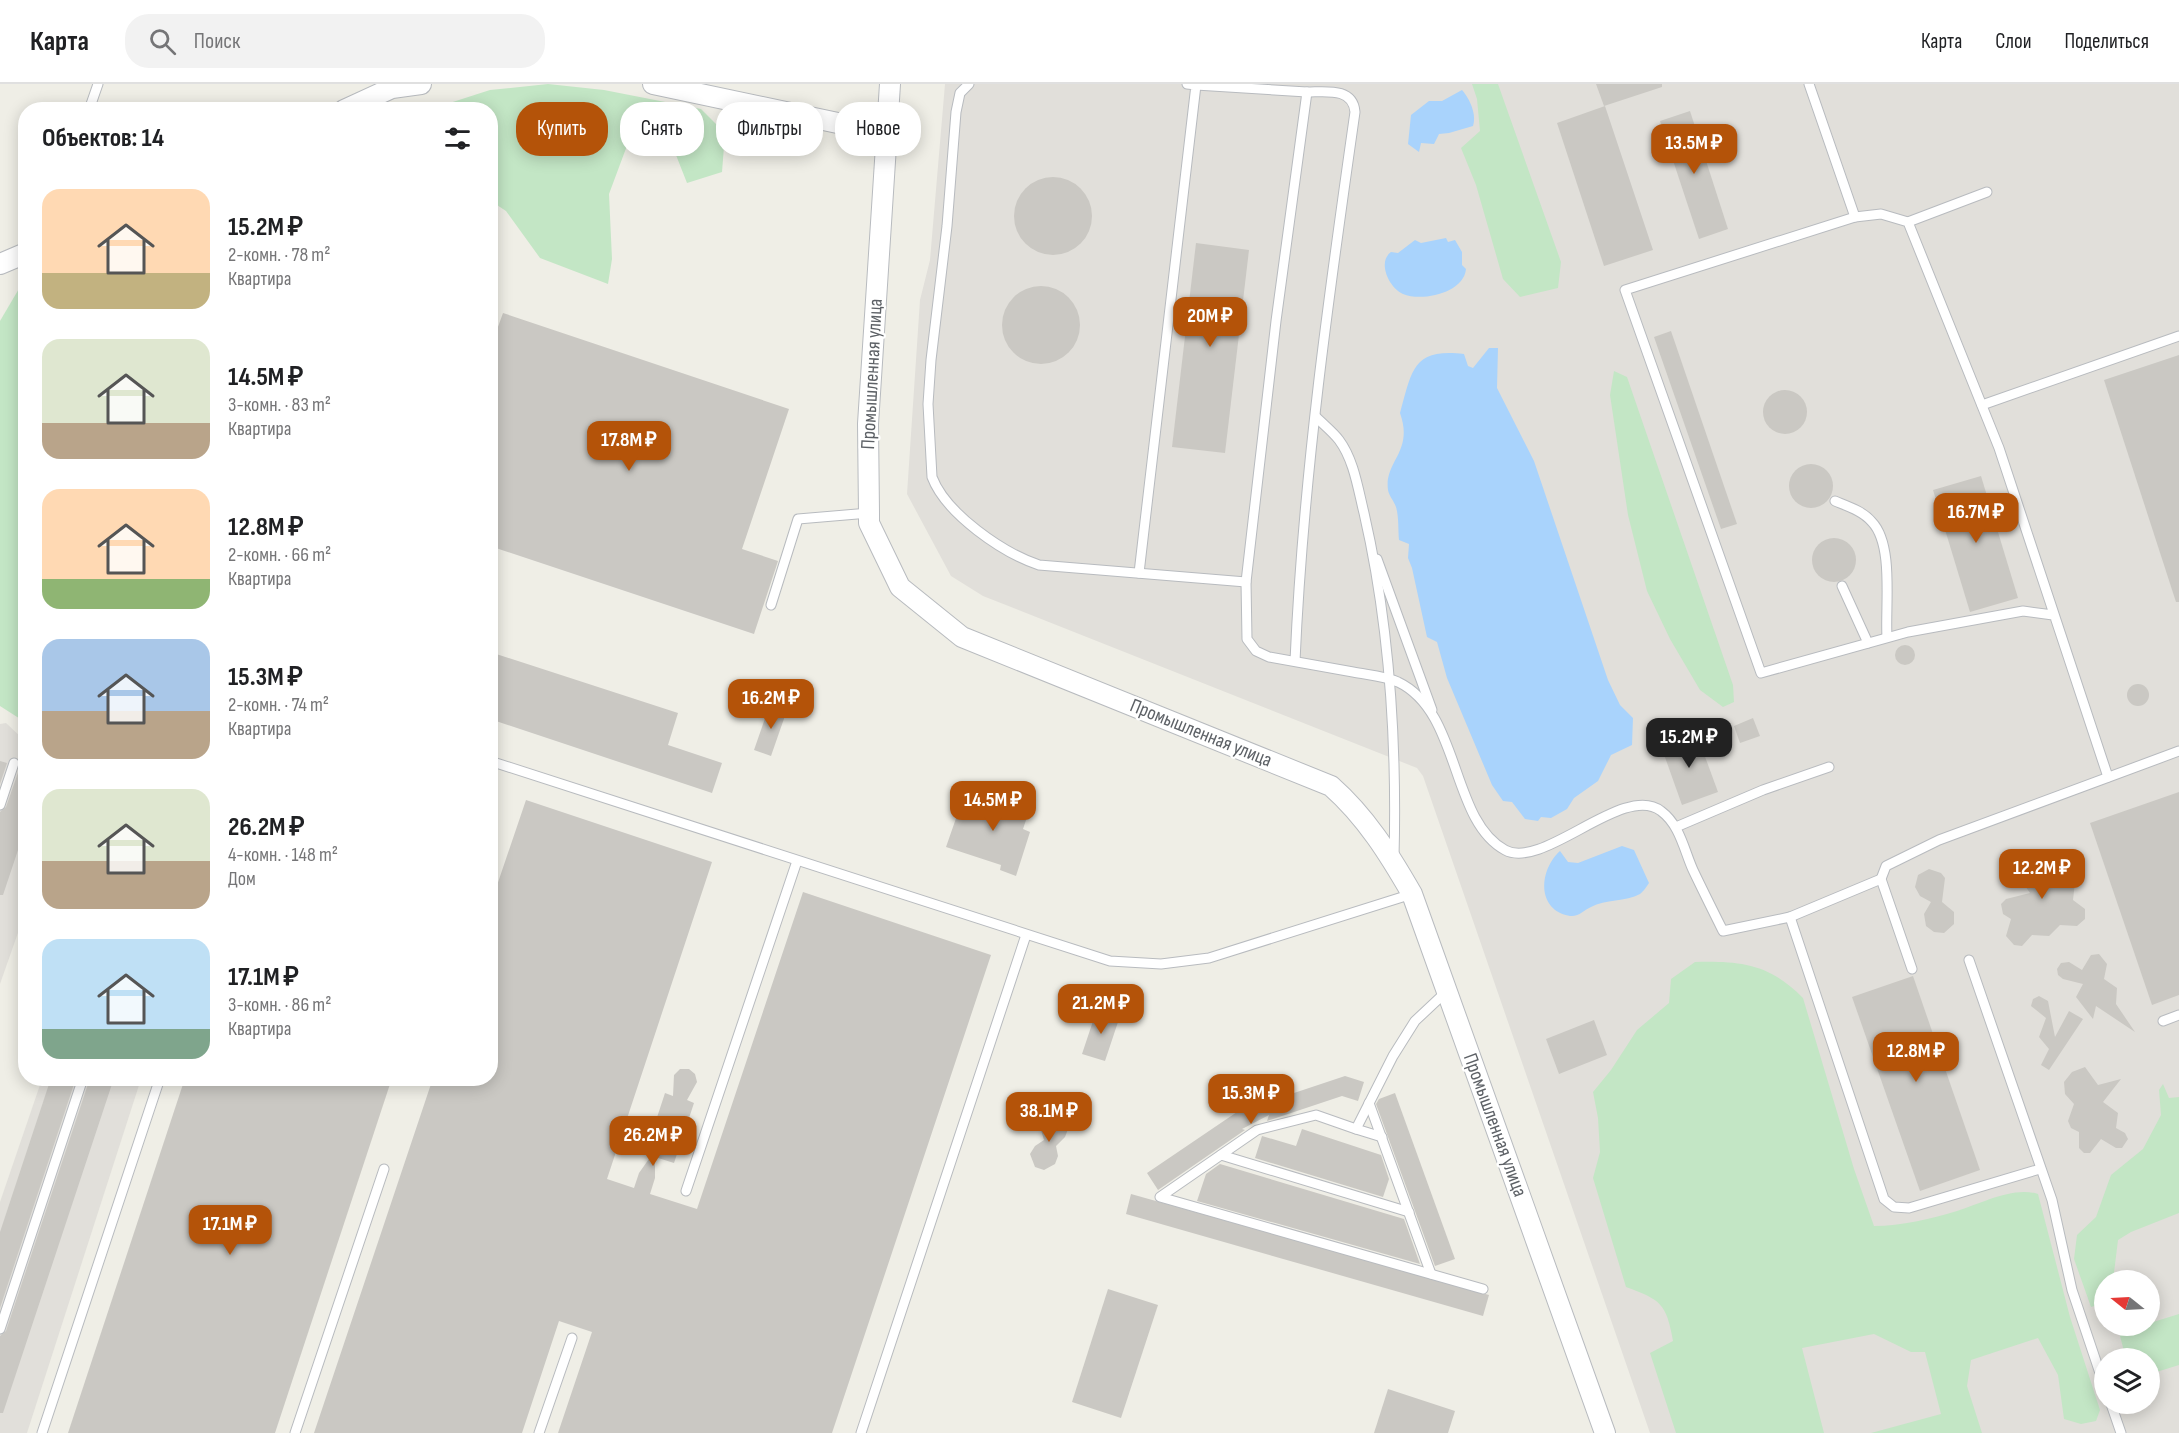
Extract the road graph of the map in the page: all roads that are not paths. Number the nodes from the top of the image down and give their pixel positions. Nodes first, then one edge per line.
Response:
1 (98, 84) edge
2 (421, 84) edge
3 (653, 84) edge
4 (890, 84) edge
5 (969, 84) edge
6 (1192, 84) edge
7 (1809, 84) edge
8 (1307, 92) junction
9 (92, 102) edge
10 (361, 102) edge
11 (888, 102) edge
12 (835, 122) edge
13 (884, 156) edge
14 (1987, 192) dead end
15 (1855, 217) junction
16 (1908, 222) junction
17 (18, 256) edge
18 (0, 264) edge
19 (2179, 336) edge
20 (1982, 405) junction
21 (1316, 417) junction
22 (1835, 501) dead end
23 (869, 513) junction
24 (1370, 538) junction
25 (1139, 573) junction
26 (1246, 582) junction
27 (1842, 586) dead end
28 (771, 604) dead end
29 (2053, 615) junction
30 (1887, 638) junction
31 (1868, 643) junction
32 (1295, 661) junction
33 (1389, 679) junction
34 (1435, 717) junction
35 (2179, 751) edge
36 (14, 763) dead end
37 (498, 764) edge
38 (1829, 767) dead end
39 (2108, 777) junction
40 (0, 805) edge
41 (1676, 827) junction
42 (797, 861) junction
43 (1394, 863) junction
44 (1881, 879) junction
45 (1412, 894) junction
46 (1790, 917) junction
47 (1026, 935) junction
48 (1969, 960) dead end
49 (1912, 969) dead end
50 (1447, 991) junction
51 (2179, 1016) edge
52 (2163, 1021) dead end
53 (80, 1086) edge
54 (157, 1086) edge
55 (1369, 1103) junction
56 (1356, 1129) junction
57 (1382, 1137) junction
58 (1221, 1155) junction
59 (384, 1169) dead end
60 (2040, 1169) junction
61 (686, 1191) dead end
62 (1409, 1212) junction
63 (1431, 1274) junction
64 (1483, 1289) dead end
65 (0, 1329) edge
66 (572, 1338) dead end
67 (2094, 1355) edge
68 (2114, 1414) edge
69 (42, 1433) edge
70 (295, 1433) edge
71 (539, 1433) edge
72 (861, 1433) edge
73 (1605, 1433) edge
74 (2121, 1433) edge

1 - 9 lane
2 - 10 street
3 - 12 street
4 - 11 street, Промышленная улица
5 - 25 lane
6 - 8 lane
6 - 25 lane
7 - 15 lane
8 - 21 lane
8 - 26 lane
13 - 23 street, Промышленная улица
14 - 16 lane
15 - 16 lane
15 - 31 lane
16 - 20 lane
17 - 18 street
19 - 20 lane
20 - 29 lane
21 - 24 lane
21 - 32 lane
22 - 30 lane
23 - 28 lane
23 - 43 street, Промышленная улица
24 - 33 lane
24 - 34 lane
25 - 26 lane
26 - 32 lane
27 - 31 lane
29 - 30 lane
29 - 39 lane
30 - 31 lane
32 - 33 lane
33 - 34 lane
33 - 43 lane
34 - 41 lane
35 - 39 lane
36 - 40 lane
37 - 42 lane
38 - 41 lane
39 - 44 lane
41 - 46 lane
42 - 47 lane
42 - 61 lane
43 - 45 street, Промышленная улица
44 - 46 lane
44 - 49 lane
45 - 47 lane
45 - 50 street, Промышленная улица
46 - 60 lane
47 - 72 lane
48 - 60 lane
50 - 55 lane
50 - 73 street, Промышленная улица
51 - 52 lane
53 - 65 lane
54 - 69 lane
55 - 56 lane
55 - 57 lane
56 - 57 lane
56 - 58 lane
57 - 62 lane
58 - 62 lane
58 - 63 lane
59 - 70 lane
60 - 67 lane
62 - 63 lane
63 - 64 lane
66 - 71 lane
68 - 74 lane

